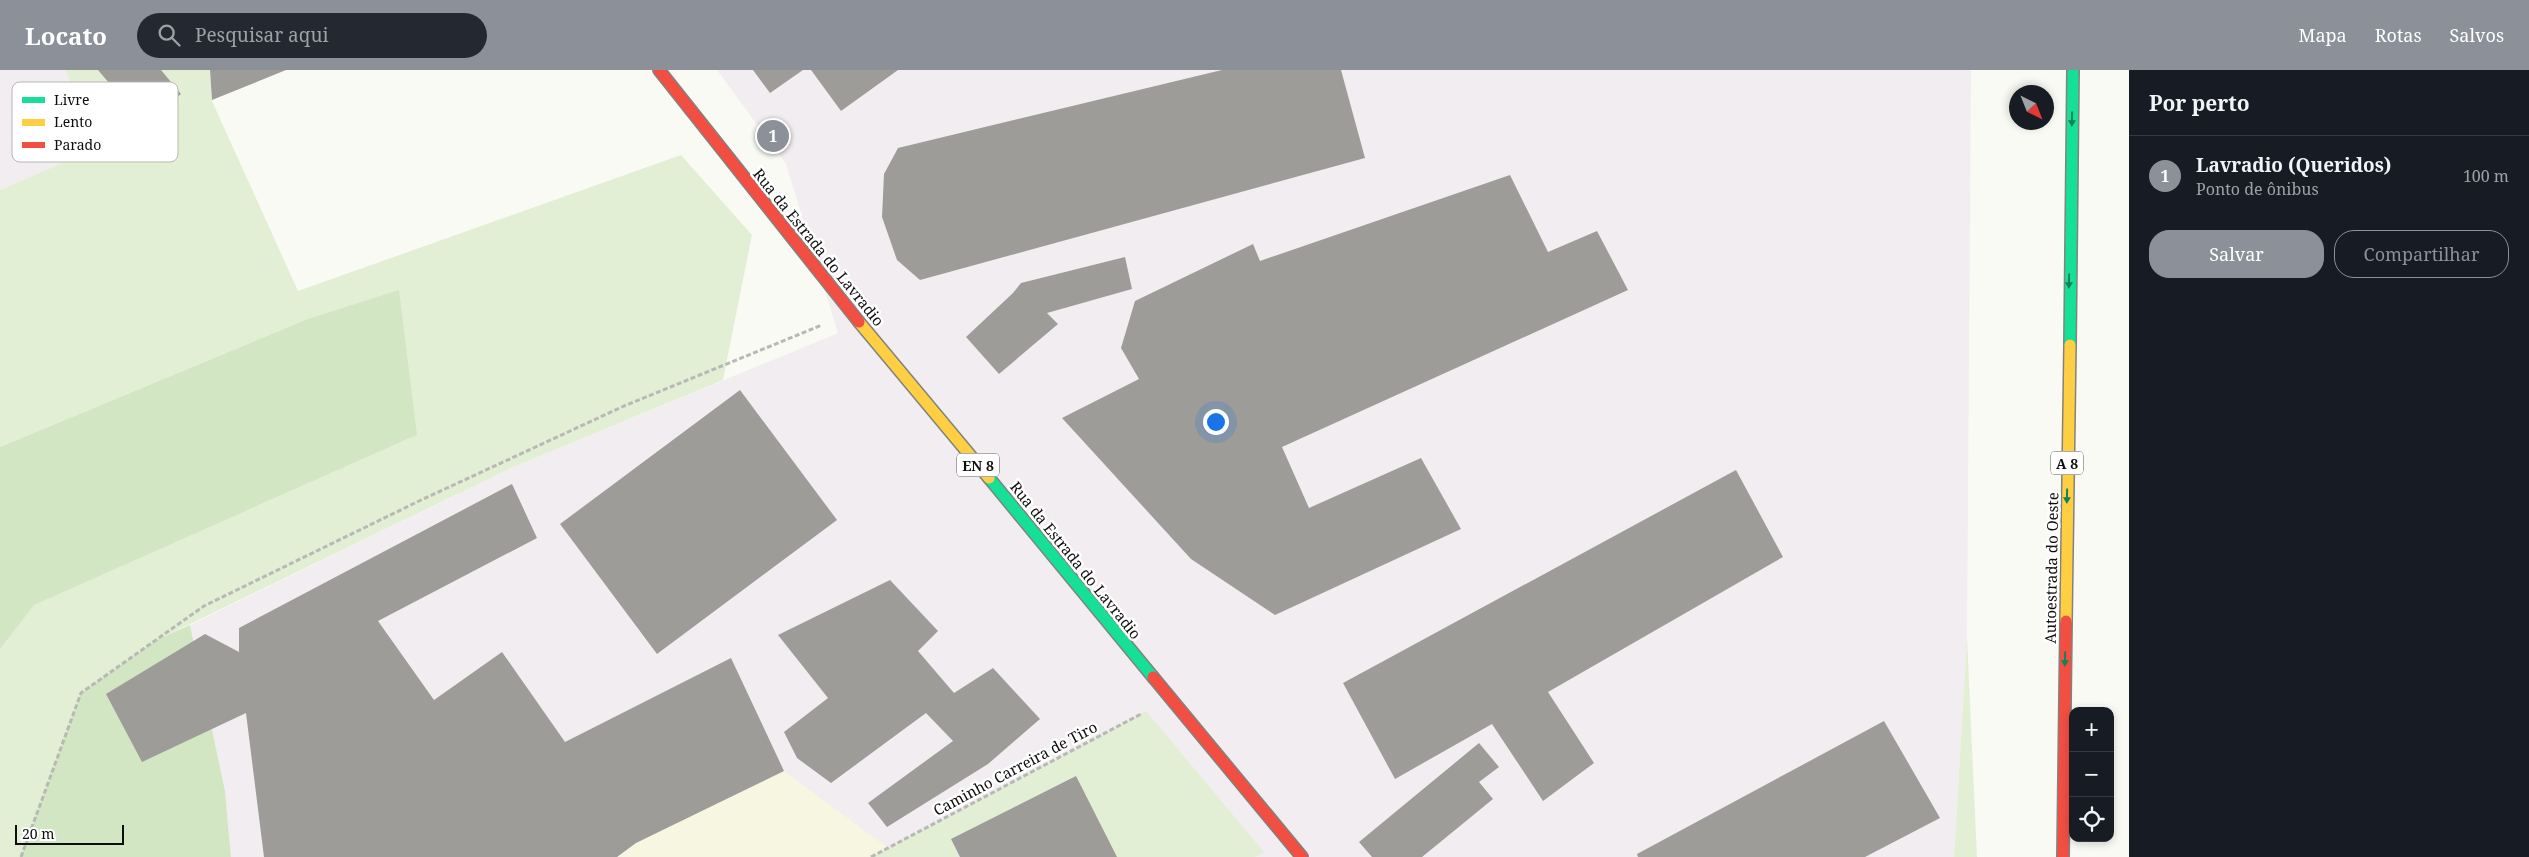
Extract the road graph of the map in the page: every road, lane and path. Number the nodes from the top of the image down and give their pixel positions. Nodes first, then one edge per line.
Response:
1 (659, 70) edge
2 (2073, 70) edge
3 (852, 313) junction
4 (1169, 697) junction
5 (21, 857) edge
6 (871, 857) edge
7 (1302, 857) edge
8 (2062, 857) edge

1 - 3 main road, Rua da Estrada do Lavradio / EN 8
2 -> 8 main road, Autoestrada do Oeste / A 8
3 - 4 main road, Rua da Estrada do Lavradio / EN 8
3 - 5 path
4 - 6 path, Caminho Carreira de Tiro
4 - 7 main road, Rua da Estrada do Lavradio / EN 8

